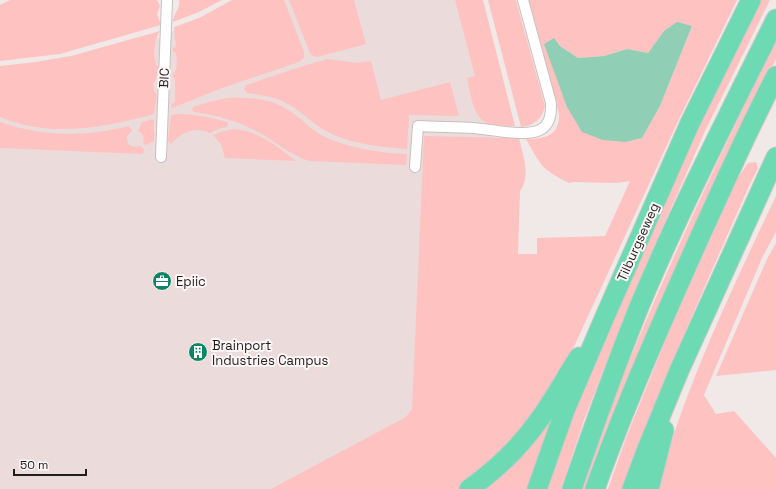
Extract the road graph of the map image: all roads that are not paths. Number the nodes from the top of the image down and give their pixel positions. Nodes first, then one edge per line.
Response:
1 (167, 0) edge
2 (523, 0) edge
3 (751, 0) edge
4 (776, 19) edge
5 (776, 76) edge
6 (161, 157) dead end
7 (776, 157) edge
8 (415, 167) dead end
9 (603, 321) junction
10 (679, 371) junction
11 (469, 489) edge
12 (537, 489) edge
13 (572, 489) edge
14 (595, 489) edge
15 (632, 489) edge
16 (649, 489) edge

1 - 6 street, BIC
2 - 8 street
3 - 9 highway, Tilburgseweg
4 - 13 highway
5 - 14 highway
7 - 10 highway
9 - 11 highway
9 - 12 highway, Tilburgseweg
10 - 15 highway
10 - 16 highway

